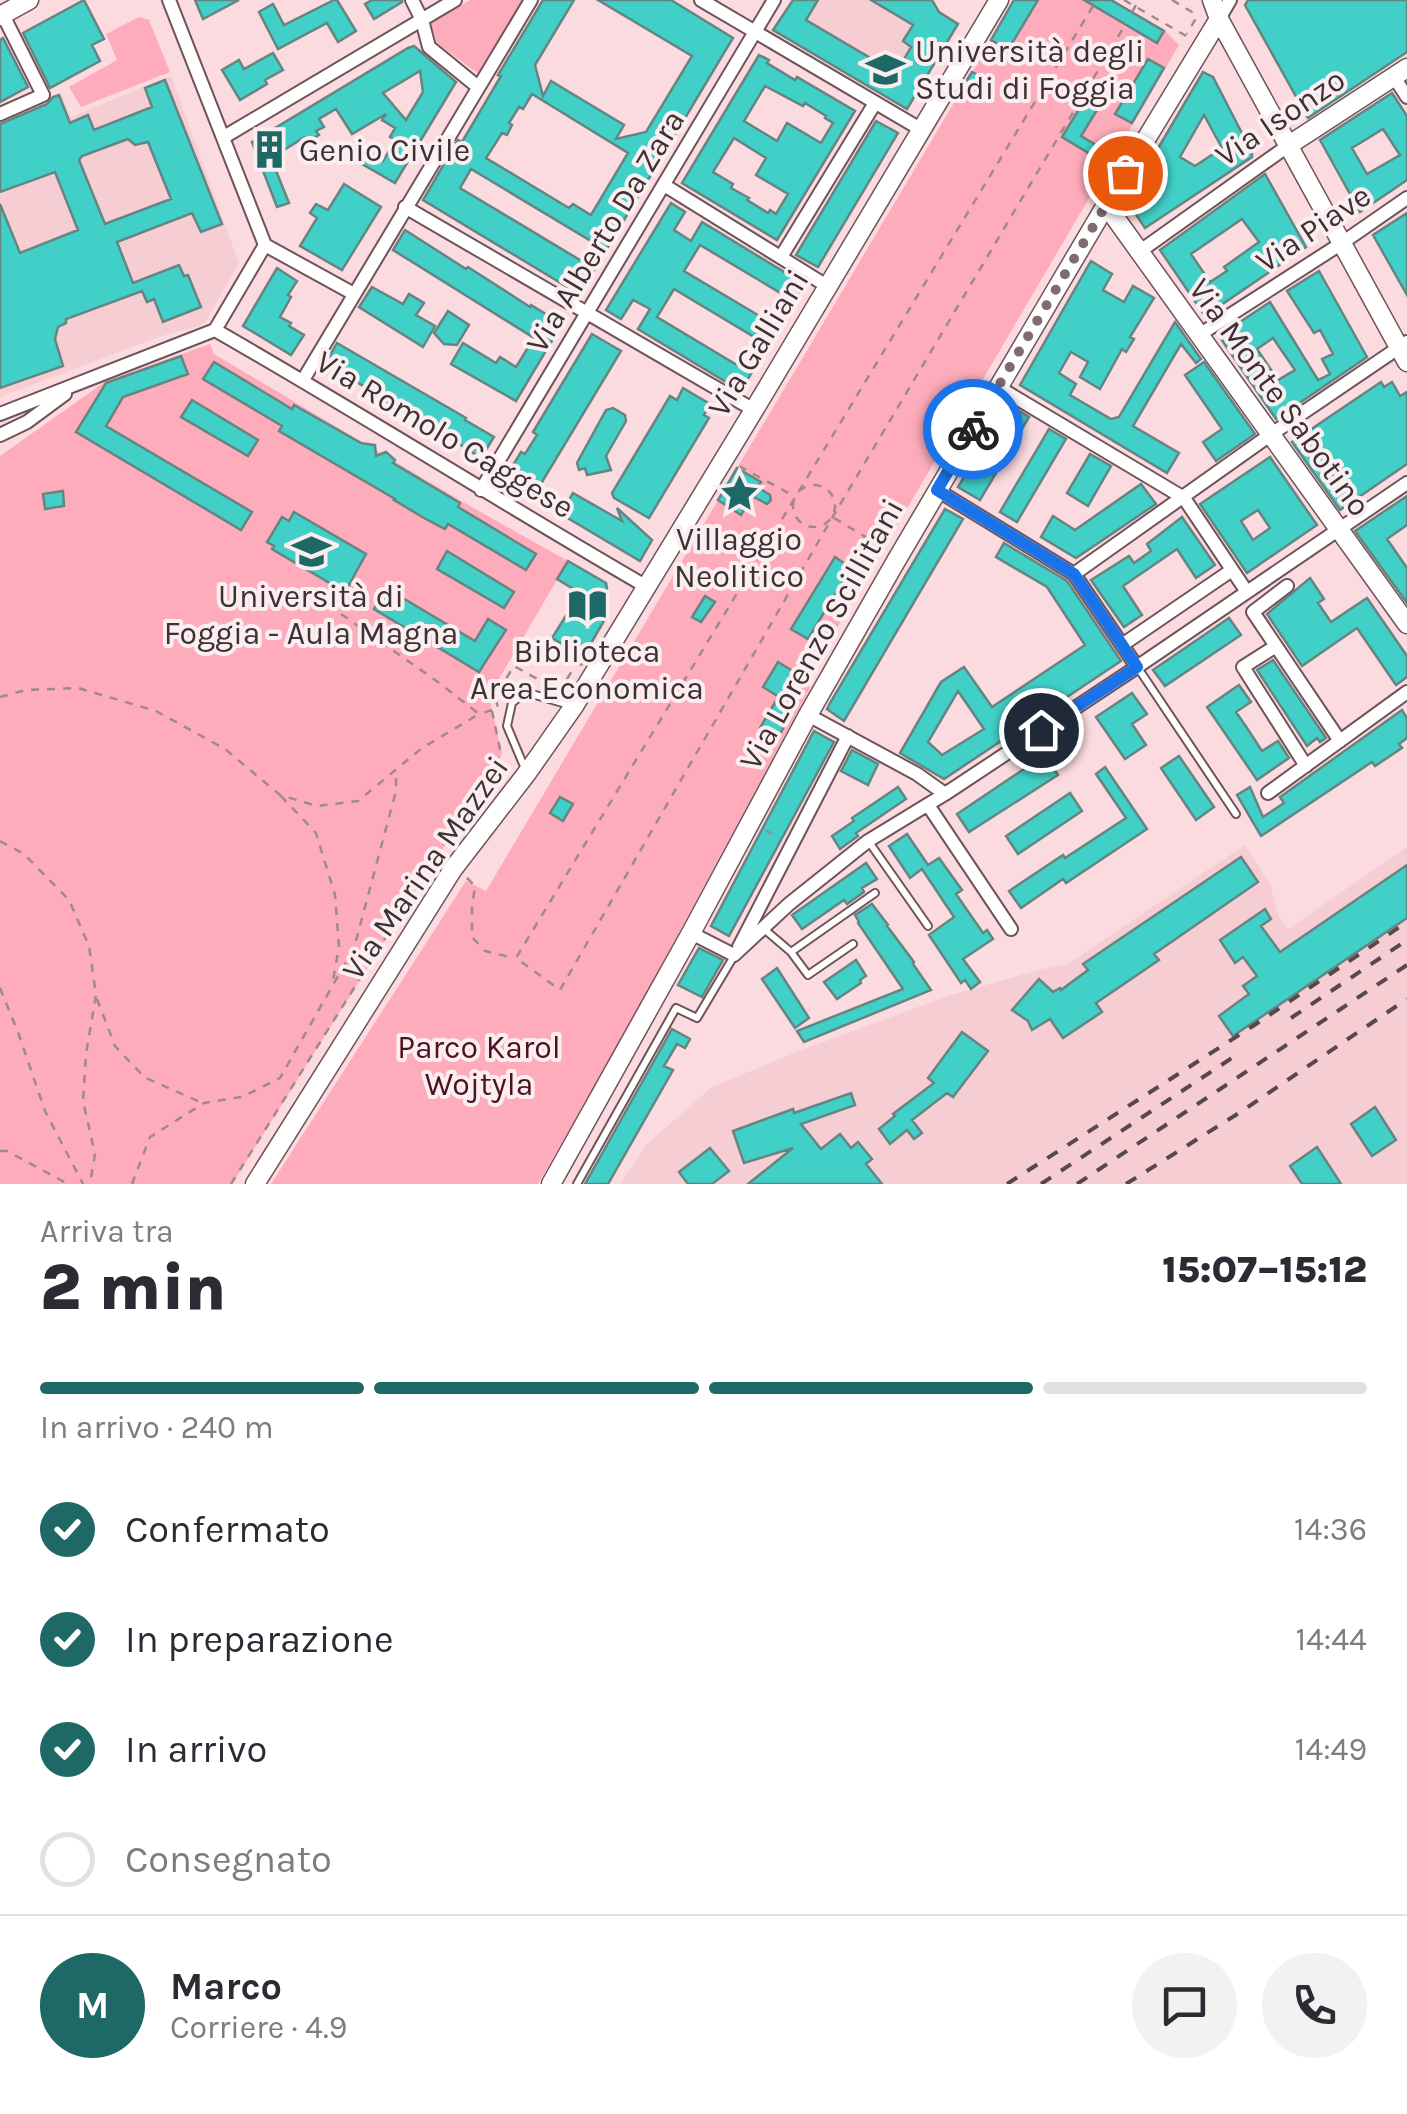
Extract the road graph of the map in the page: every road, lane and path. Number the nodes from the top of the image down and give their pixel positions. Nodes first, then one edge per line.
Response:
1 (29, 0) edge
2 (169, 0) edge
3 (412, 0) edge
4 (455, 0) edge
5 (531, 0) edge
6 (700, 0) edge
7 (774, 0) edge
8 (998, 0) edge
9 (1124, 0) edge
10 (1139, 0) edge
11 (1172, 0) edge
12 (1198, 0) edge
13 (1212, 0) edge
14 (1230, 0) edge
15 (1094, 6) dead end
16 (1136, 6) junction
17 (1132, 12) dead end
18 (1, 15) edge
19 (422, 20) junction
20 (1218, 20) junction
21 (1125, 24) dead end
22 (756, 33) junction
23 (1186, 36) junction
24 (1192, 40) dead end
25 (1400, 73) edge
26 (478, 87) junction
27 (1407, 97) edge
28 (875, 103) junction
29 (0, 114) edge
30 (922, 130) junction
31 (224, 137) junction
32 (1289, 145) junction
33 (664, 185) junction
34 (1407, 198) edge
35 (1106, 204) junction
36 (405, 207) junction
37 (1342, 243) junction
38 (265, 245) junction
39 (1140, 252) junction
40 (781, 258) junction
41 (827, 286) junction
42 (354, 294) junction
43 (588, 313) junction
44 (215, 330) junction
45 (1199, 335) junction
46 (1404, 350) edge
47 (303, 380) junction
48 (83, 381) junction
49 (998, 387) junction
50 (754, 410) junction
51 (0, 414) edge
52 (0, 435) edge
53 (1270, 435) junction
54 (725, 457) junction
55 (1407, 483) edge
56 (481, 490) junction
57 (937, 490) junction
58 (795, 497) junction
59 (1184, 498) junction
60 (832, 518) junction
61 (1337, 529) junction
62 (896, 561) junction
63 (1232, 570) junction
64 (1074, 574) junction
65 (1287, 586) dead end
66 (646, 587) junction
67 (1246, 592) junction
68 (341, 614) dead end
69 (1407, 624) edge
70 (1122, 645) junction
71 (1276, 646) junction
72 (1137, 667) junction
73 (1407, 692) edge
74 (0, 697) edge
75 (574, 706) junction
76 (480, 714) junction
77 (808, 715) junction
78 (848, 736) junction
79 (1340, 741) junction
80 (1306, 766) junction
81 (396, 770) junction
82 (527, 773) junction
83 (1268, 793) dead end
84 (945, 794) junction
85 (280, 795) junction
86 (928, 804) junction
87 (1236, 814) dead end
88 (750, 823) junction
89 (0, 842) edge
90 (868, 842) junction
91 (791, 844) junction
92 (453, 869) junction
93 (875, 892) dead end
94 (928, 926) dead end
95 (1011, 928) dead end
96 (764, 929) junction
97 (692, 934) junction
98 (853, 944) dead end
99 (792, 952) junction
100 (734, 956) junction
101 (516, 958) junction
102 (0, 988) edge
103 (331, 988) junction
104 (96, 995) junction
105 (204, 1103) junction
106 (0, 1151) edge
107 (68, 1184) edge
108 (83, 1184) edge
109 (90, 1184) edge
110 (132, 1184) edge
111 (231, 1184) edge
112 (254, 1184) edge
113 (552, 1184) edge
114 (577, 1184) edge

1 - 18 street
2 - 31 street
3 - 19 street
4 - 19 street
5 - 26 street
6 - 22 street
7 - 22 street, Via Alberto Da Zara
8 - 30 street, Via Galliani
9 - 16 path
10 - 16 path
11 - 23 path
12 - 20 street
13 - 20 street
14 - 20 street
15 - 58 path
16 - 17 path
16 - 23 path
18 - 29 street
19 - 26 street
19 - 31 street
20 - 32 street
20 - 35 street, Via Lorenzo Scillitani
21 - 60 path
22 - 28 street
22 - 33 street, Via Alberto Da Zara
23 - 24 path
25 - 27 street
25 - 32 street, Via Isonzo
26 - 36 street
28 - 30 street
28 - 40 street
30 - 41 street, Via Galliani
31 - 38 street
32 - 37 street
32 - 39 street, Via Isonzo
33 - 40 street
33 - 43 street, Via Alberto Da Zara
34 - 37 street, Via Piave
35 - 39 street, Via Monte Sabotino
35 - 49 street, Via Lorenzo Scillitani
36 - 42 street
36 - 43 street
37 - 45 street, Via Piave
37 - 46 street
38 - 42 street
38 - 44 street
39 - 45 street, Via Monte Sabotino
40 - 41 street
41 - 50 street, Via Galliani
42 - 47 street
43 - 50 street
43 - 56 street, Via Alberto Da Zara
44 - 47 street, Via Romolo Caggese
44 - 48 street
45 - 53 street, Via Monte Sabotino
46 - 53 street
47 - 56 street, Via Romolo Caggese
48 - 51 street
48 - 52 street
49 - 57 street, Via Lorenzo Scillitani
49 - 59 street
50 - 54 street, Via Galliani
53 - 59 street
53 - 61 street, Via Monte Sabotino
54 - 58 path
54 - 66 street, Via Galliani
55 - 61 street
56 - 66 street, Via Romolo Caggese
57 - 62 street, Via Lorenzo Scillitani
57 - 64 street
58 - 60 path
58 - 60 path
58 - 101 path
59 - 63 street
59 - 64 street
60 - 62 path
60 - 101 path
61 - 67 street
61 - 69 street, Via Monte Sabotino
62 - 77 street, Via Lorenzo Scillitani
63 - 67 street
63 - 70 street
64 - 70 street
65 - 71 street
66 - 75 street, Via Marina Mazzei
67 - 72 street
68 - 76 path
70 - 72 street
71 - 79 street
71 - 80 street
72 - 84 street
72 - 87 lane
73 - 79 street
74 - 85 path
75 - 82 street, Via Marina Mazzei
75 - 82 lane
76 - 81 path
76 - 111 path
77 - 78 street
77 - 88 street, Via Lorenzo Scillitani
78 - 84 street
78 - 91 street
79 - 80 street
80 - 83 street
81 - 85 path
81 - 103 path
82 - 92 street, Via Marina Mazzei
84 - 86 street
85 - 103 path
86 - 90 street
86 - 95 street
88 - 91 path
88 - 97 street, Via Lorenzo Scillitani
89 - 104 path
90 - 94 lane
90 - 96 street
91 - 100 street
92 - 101 path
92 - 112 street, Via Marina Mazzei
93 - 99 lane
96 - 99 lane
96 - 100 street
97 - 100 street
97 - 113 street, Via Lorenzo Scillitani
98 - 99 lane
100 - 114 lane
102 - 108 path
103 - 105 path
104 - 105 path
104 - 109 path
105 - 110 path
106 - 107 path

